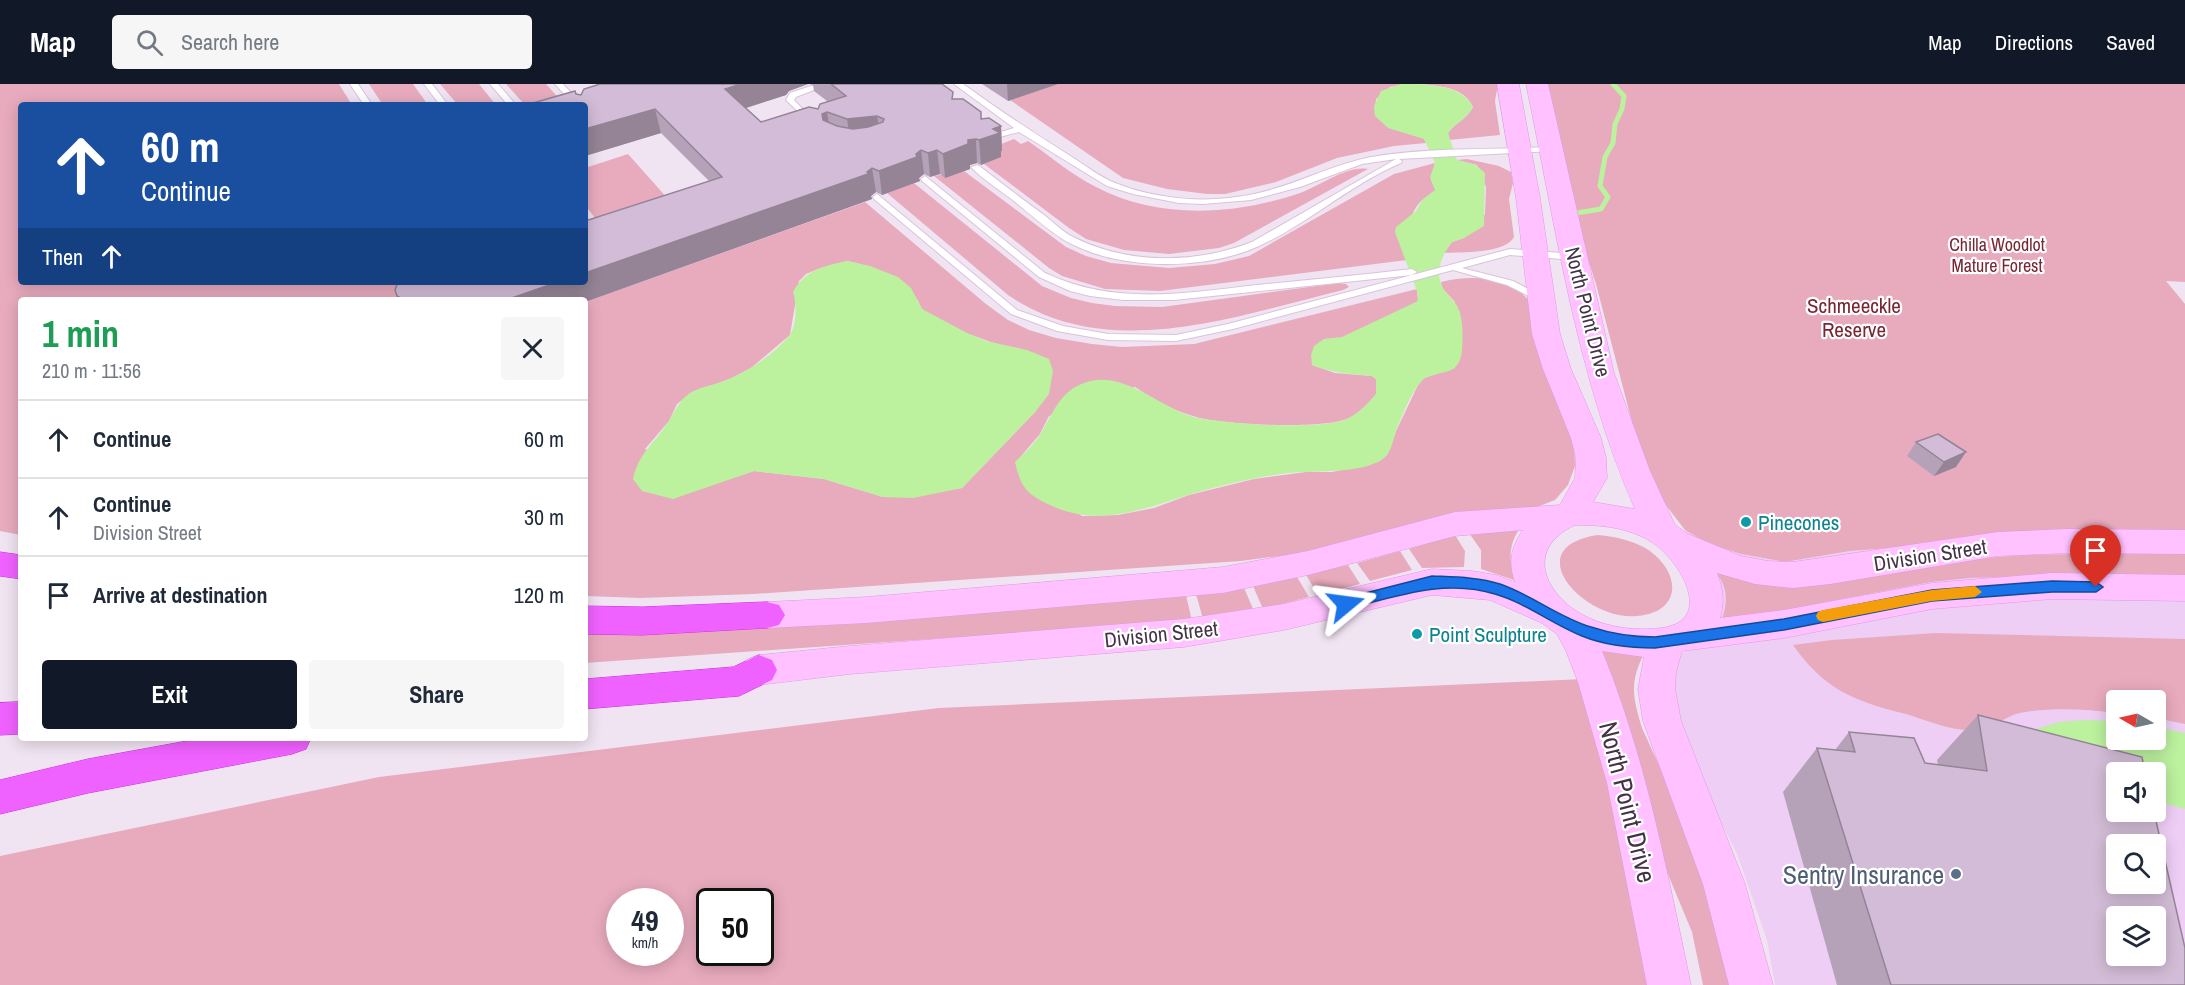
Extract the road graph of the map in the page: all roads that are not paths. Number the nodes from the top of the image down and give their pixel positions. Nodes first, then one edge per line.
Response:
1 (354, 84) edge
2 (428, 84) edge
3 (494, 84) edge
4 (559, 84) edge
5 (958, 84) edge
6 (1508, 84) edge
7 (1537, 84) edge
8 (811, 88) dead end
9 (366, 102) edge
10 (442, 102) edge
11 (509, 102) edge
12 (575, 102) edge
13 (991, 108) junction
14 (981, 112) edge
15 (819, 129) edge
16 (1020, 129) junction
17 (987, 139) edge
18 (1552, 149) junction
19 (1520, 151) junction
20 (1423, 155) junction
21 (975, 167) dead end
22 (925, 179) dead end
23 (877, 197) dead end
24 (1537, 254) junction
25 (1574, 257) junction
26 (1450, 268) junction
27 (1410, 275) junction
28 (1542, 299) junction
29 (1564, 515) junction
30 (1671, 538) junction
31 (2185, 543) edge
32 (0, 564) edge
33 (18, 567) edge
34 (2185, 588) edge
35 (767, 615) joint
36 (1561, 618) junction
37 (588, 620) edge
38 (1676, 639) junction
39 (759, 670) junction
40 (588, 676) edge
41 (588, 694) edge
42 (18, 718) edge
43 (0, 719) edge
44 (276, 741) edge
45 (0, 796) edge
46 (1669, 985) edge
47 (1751, 985) edge

1 - 9 lane
2 - 10 lane
3 - 11 lane
4 - 12 lane
5 - 13 lane
6 - 19 main road, North Point Drive
7 - 18 main road, North Point Drive
8 - 15 lane
13 - 14 lane
13 - 16 lane
16 - 17 lane
16 - 20 lane
18 - 19 lane
18 - 25 main road, North Point Drive
19 - 20 lane
19 - 24 main road, North Point Drive
20 - 21 lane
22 - 27 lane
23 - 27 lane
24 - 25 lane
24 - 26 lane
24 - 28 main road, North Point Drive
25 - 30 main road, North Point Drive
26 - 27 lane
26 - 28 lane
28 - 29 main road, North Point Drive
29 - 30 main road
29 - 35 main road
29 - 36 main road
30 - 31 main road, Division Street
30 - 38 main road
32 - 33 highway
34 - 38 main road, Division Street
35 - 37 highway
36 - 38 main road
36 - 39 main road, Division Street
36 - 46 main road, North Point Drive
38 - 47 main road
39 - 40 highway
39 - 41 highway
42 - 43 highway
44 - 45 highway

